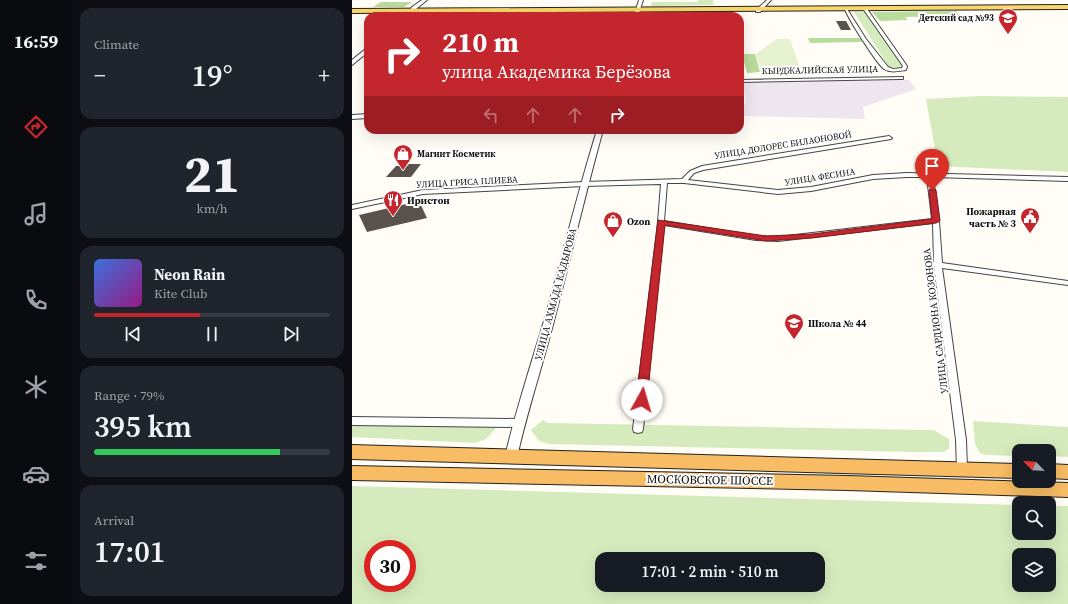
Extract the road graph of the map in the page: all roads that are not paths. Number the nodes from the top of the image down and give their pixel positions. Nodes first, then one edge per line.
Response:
1 (425, 0) edge
2 (641, 0) edge
3 (769, 0) edge
4 (1068, 7) edge
5 (759, 10) junction
6 (828, 10) dead end
7 (837, 10) dead end
8 (846, 10) junction
9 (866, 10) junction
10 (352, 12) edge
11 (364, 12) edge
12 (411, 12) edge
13 (637, 12) edge
14 (364, 52) edge
15 (352, 63) edge
16 (901, 78) dead end
17 (744, 81) edge
18 (352, 116) edge
19 (364, 116) edge
20 (599, 134) edge
21 (889, 138) dead end
22 (930, 175) junction
23 (1068, 179) edge
24 (684, 181) junction
25 (664, 182) junction
26 (584, 184) junction
27 (352, 207) edge
28 (936, 221) junction
29 (661, 222) junction
30 (938, 264) junction
31 (1068, 284) edge
32 (352, 421) edge
33 (519, 422) junction
34 (638, 429) dead end
35 (352, 452) edge
36 (511, 457) junction
37 (962, 469) junction
38 (1012, 471) edge
39 (1056, 471) edge
40 (352, 472) edge
41 (1068, 472) edge
42 (1068, 490) edge

1 - 12 street
2 - 13 street
3 - 5 street
4 - 5 main road
4 - 9 main road
5 - 6 main road
5 - 13 main road
7 - 8 main road
8 - 9 main road
8 - 9 street
10 - 11 main road
14 - 15 street
16 - 17 street, КЫРДЖАЛИЙСКАЯ УЛИЦА
18 - 19 street
20 - 26 street, УЛИЦА АХМАДА КАДЫРОВА
21 - 24 street, УЛИЦА ДОЛОРЕС БИЛАОНОВОЙ
22 - 23 street, УЛИЦА ФЕСИНА
22 - 24 street, УЛИЦА ФЕСИНА
22 - 28 street, УЛИЦА САРДИОНА КОЗОНОВА
24 - 25 street, УЛИЦА ФЕСИНА
25 - 26 street, УЛИЦА ГРИСА ПЛИЕВА
25 - 29 street
26 - 27 street, УЛИЦА ГРИСА ПЛИЕВА
26 - 33 street, УЛИЦА АХМАДА КАДЫРОВА
28 - 29 street
28 - 30 street, УЛИЦА САРДИОНА КОЗОНОВА
29 - 34 street
30 - 31 street
30 - 37 street, УЛИЦА САРДИОНА КОЗОНОВА
32 - 33 street
33 - 36 street, УЛИЦА АХМАДА КАДЫРОВА
35 - 36 highway, МОСКОВСКОЕ ШОССЕ
36 - 37 highway, МОСКОВСКОЕ ШОССЕ
37 - 38 highway, МОСКОВСКОЕ ШОССЕ
39 - 41 highway
40 - 42 highway, МОСКОВСКОЕ ШОССЕ

